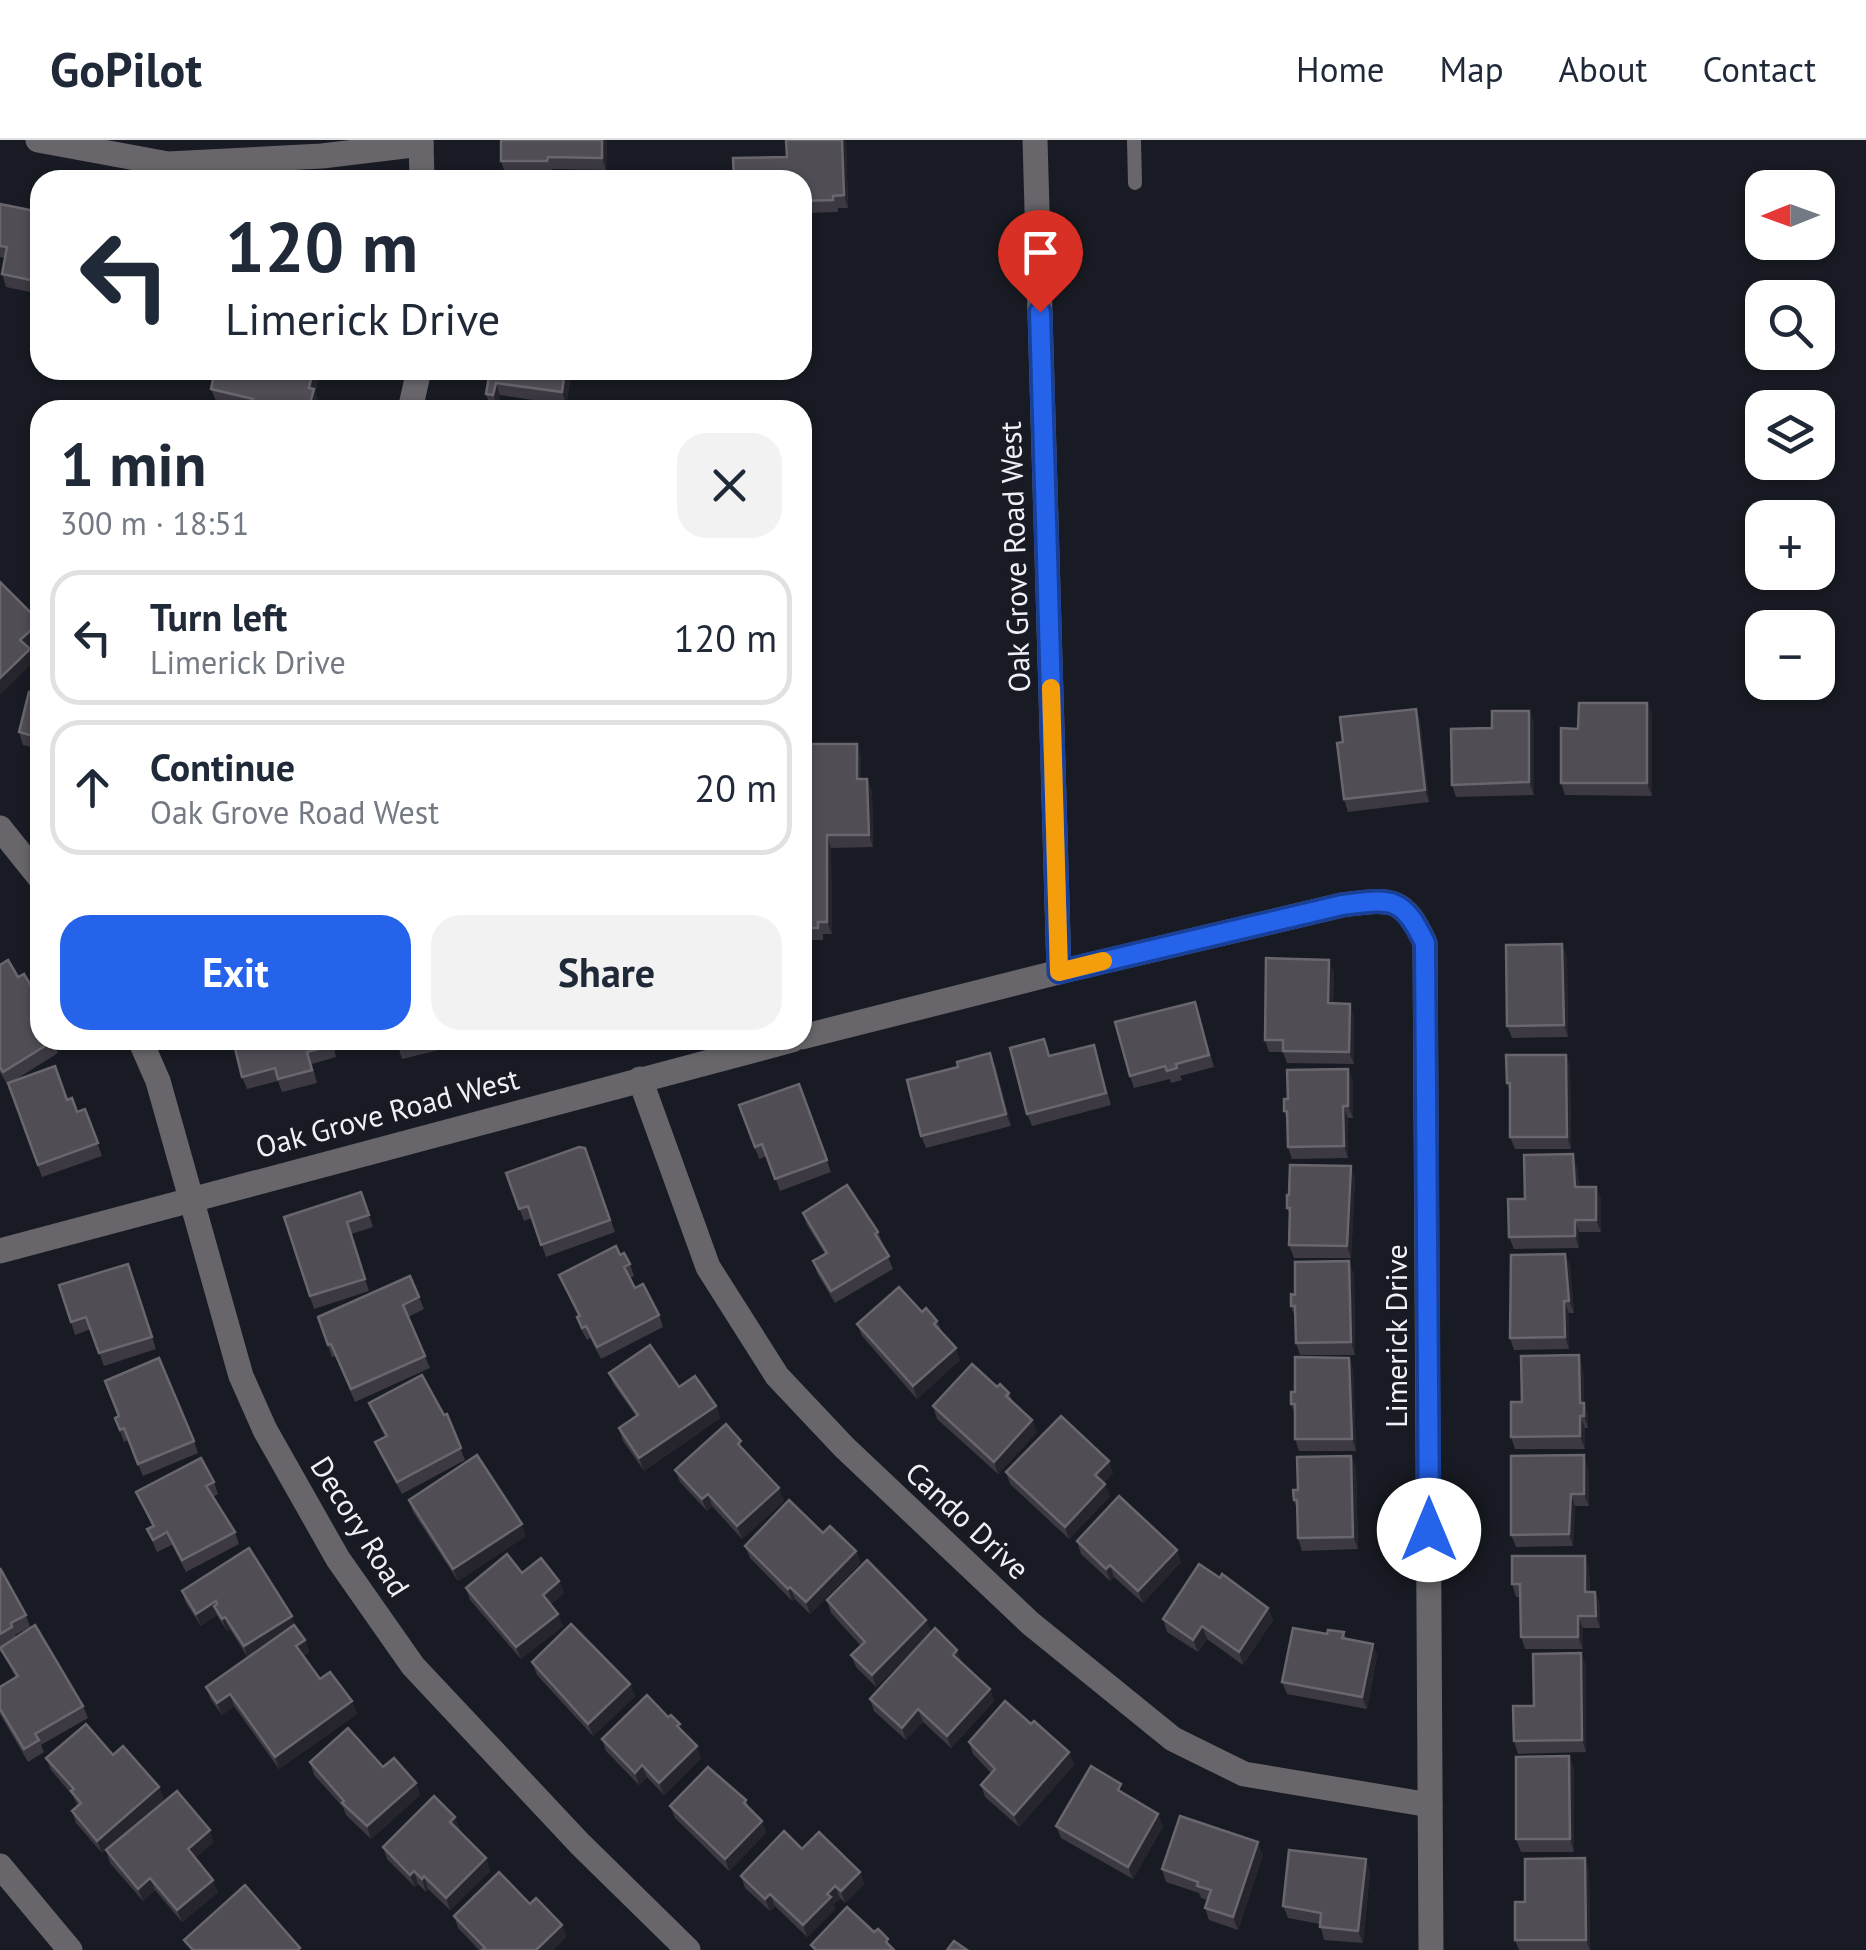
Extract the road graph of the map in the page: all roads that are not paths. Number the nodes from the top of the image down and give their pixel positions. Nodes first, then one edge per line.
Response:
1 (38, 140) edge
2 (1034, 140) edge
3 (1134, 140) edge
4 (421, 142) edge
5 (422, 170) edge
6 (1136, 183) dead end
7 (0, 828) edge
8 (30, 866) edge
9 (1059, 972) junction
10 (812, 1034) edge
11 (144, 1050) edge
12 (753, 1050) edge
13 (640, 1079) junction
14 (189, 1198) junction
15 (0, 1251) edge
16 (1430, 1805) junction
17 (0, 1866) edge
18 (70, 1950) edge
19 (688, 1950) edge
20 (1432, 1950) edge

1 - 4 street
2 - 9 street, Oak Grove Road West
3 - 6 lane
4 - 5 street
7 - 8 street
9 - 10 street
9 - 16 street, Limerick Drive
11 - 14 street, Decory Road
12 - 13 street, Oak Grove Road West
13 - 14 street, Oak Grove Road West
13 - 16 street, Cando Drive
14 - 15 street, Oak Grove Road West
14 - 19 street, Decory Road
16 - 20 street, Limerick Drive
17 - 18 street

